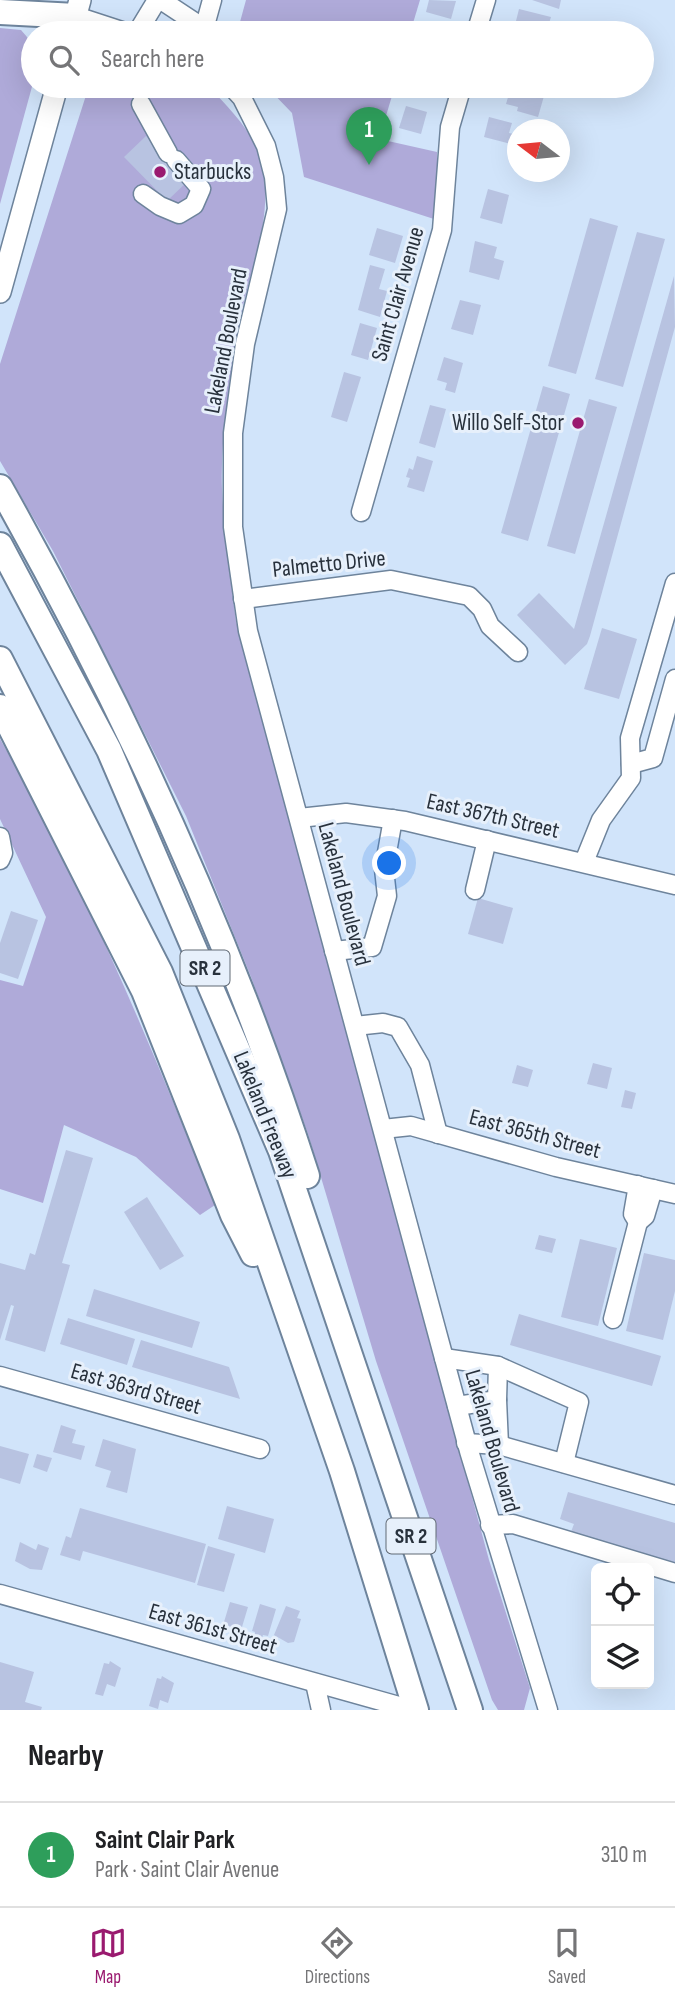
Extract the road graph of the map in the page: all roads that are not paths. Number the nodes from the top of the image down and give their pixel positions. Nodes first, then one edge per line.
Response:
1 (39, 0) edge
2 (159, 0) edge
3 (212, 0) edge
4 (486, 0) edge
5 (0, 12) edge
6 (76, 16) edge
7 (145, 21) edge
8 (192, 21) edge
9 (209, 21) edge
10 (480, 21) edge
11 (54, 98) edge
12 (242, 98) edge
13 (458, 98) edge
14 (141, 104) dead end
15 (143, 194) dead end
16 (0, 292) edge
17 (0, 486) edge
18 (361, 512) dead end
19 (1, 546) edge
20 (675, 583) edge
21 (243, 599) junction
22 (518, 652) dead end
23 (0, 659) edge
24 (675, 679) edge
25 (0, 707) edge
26 (631, 764) junction
27 (299, 818) junction
28 (393, 820) junction
29 (0, 837) edge
30 (487, 840) junction
31 (0, 860) edge
32 (584, 862) junction
33 (675, 885) edge
34 (475, 890) dead end
35 (334, 951) junction
36 (355, 1026) junction
37 (383, 1129) junction
38 (438, 1133) junction
39 (645, 1187) junction
40 (675, 1194) edge
41 (613, 1319) dead end
42 (287, 1320) junction
43 (444, 1358) junction
44 (498, 1366) junction
45 (0, 1376) edge
46 (497, 1400) junction
47 (457, 1406) junction
48 (368, 1407) junction
49 (466, 1443) junction
50 (499, 1445) junction
51 (260, 1449) dead end
52 (564, 1463) junction
53 (675, 1495) edge
54 (491, 1525) junction
55 (675, 1573) edge
56 (0, 1594) edge
57 (315, 1683) junction
58 (321, 1710) edge
59 (414, 1710) edge
60 (470, 1710) edge
61 (548, 1710) edge

1 - 6 highway
2 - 7 street
2 - 8 street
3 - 9 street
4 - 10 street
5 - 6 highway
11 - 16 main road
12 - 21 street, Lakeland Boulevard
13 - 18 street, Saint Clair Avenue
14 - 15 street
17 - 48 highway
19 - 48 highway, Lakeland Freeway / SR 2
20 - 26 street
21 - 22 street, Palmetto Drive
21 - 27 street, Lakeland Boulevard
23 - 42 highway, Lakeland Freeway / SR 2
24 - 26 street
25 - 42 highway
26 - 32 street
27 - 28 street, East 367th Street
27 - 35 street, Lakeland Boulevard
28 - 30 street, East 367th Street
28 - 35 street
29 - 31 street
30 - 32 street, East 367th Street
30 - 34 street
32 - 33 street, East 367th Street
35 - 36 street, Lakeland Boulevard
36 - 37 street, Lakeland Boulevard
36 - 38 street
37 - 38 street, East 365th Street
37 - 43 street, Lakeland Boulevard
38 - 39 street, East 365th Street
39 - 40 street, East 365th Street
39 - 41 street
42 - 59 highway, Lakeland Freeway / SR 2
43 - 44 street
43 - 47 street, Lakeland Boulevard
44 - 46 street
44 - 52 street
45 - 51 street, East 363rd Street
46 - 47 street
46 - 50 street
47 - 49 street, Lakeland Boulevard
48 - 60 highway, Lakeland Freeway / SR 2
49 - 50 street
49 - 54 street, Lakeland Boulevard
50 - 52 street
52 - 53 street
54 - 55 street
54 - 61 street, Lakeland Boulevard
56 - 57 street, East 361st Street
57 - 58 street
57 - 59 street, East 361st Street

